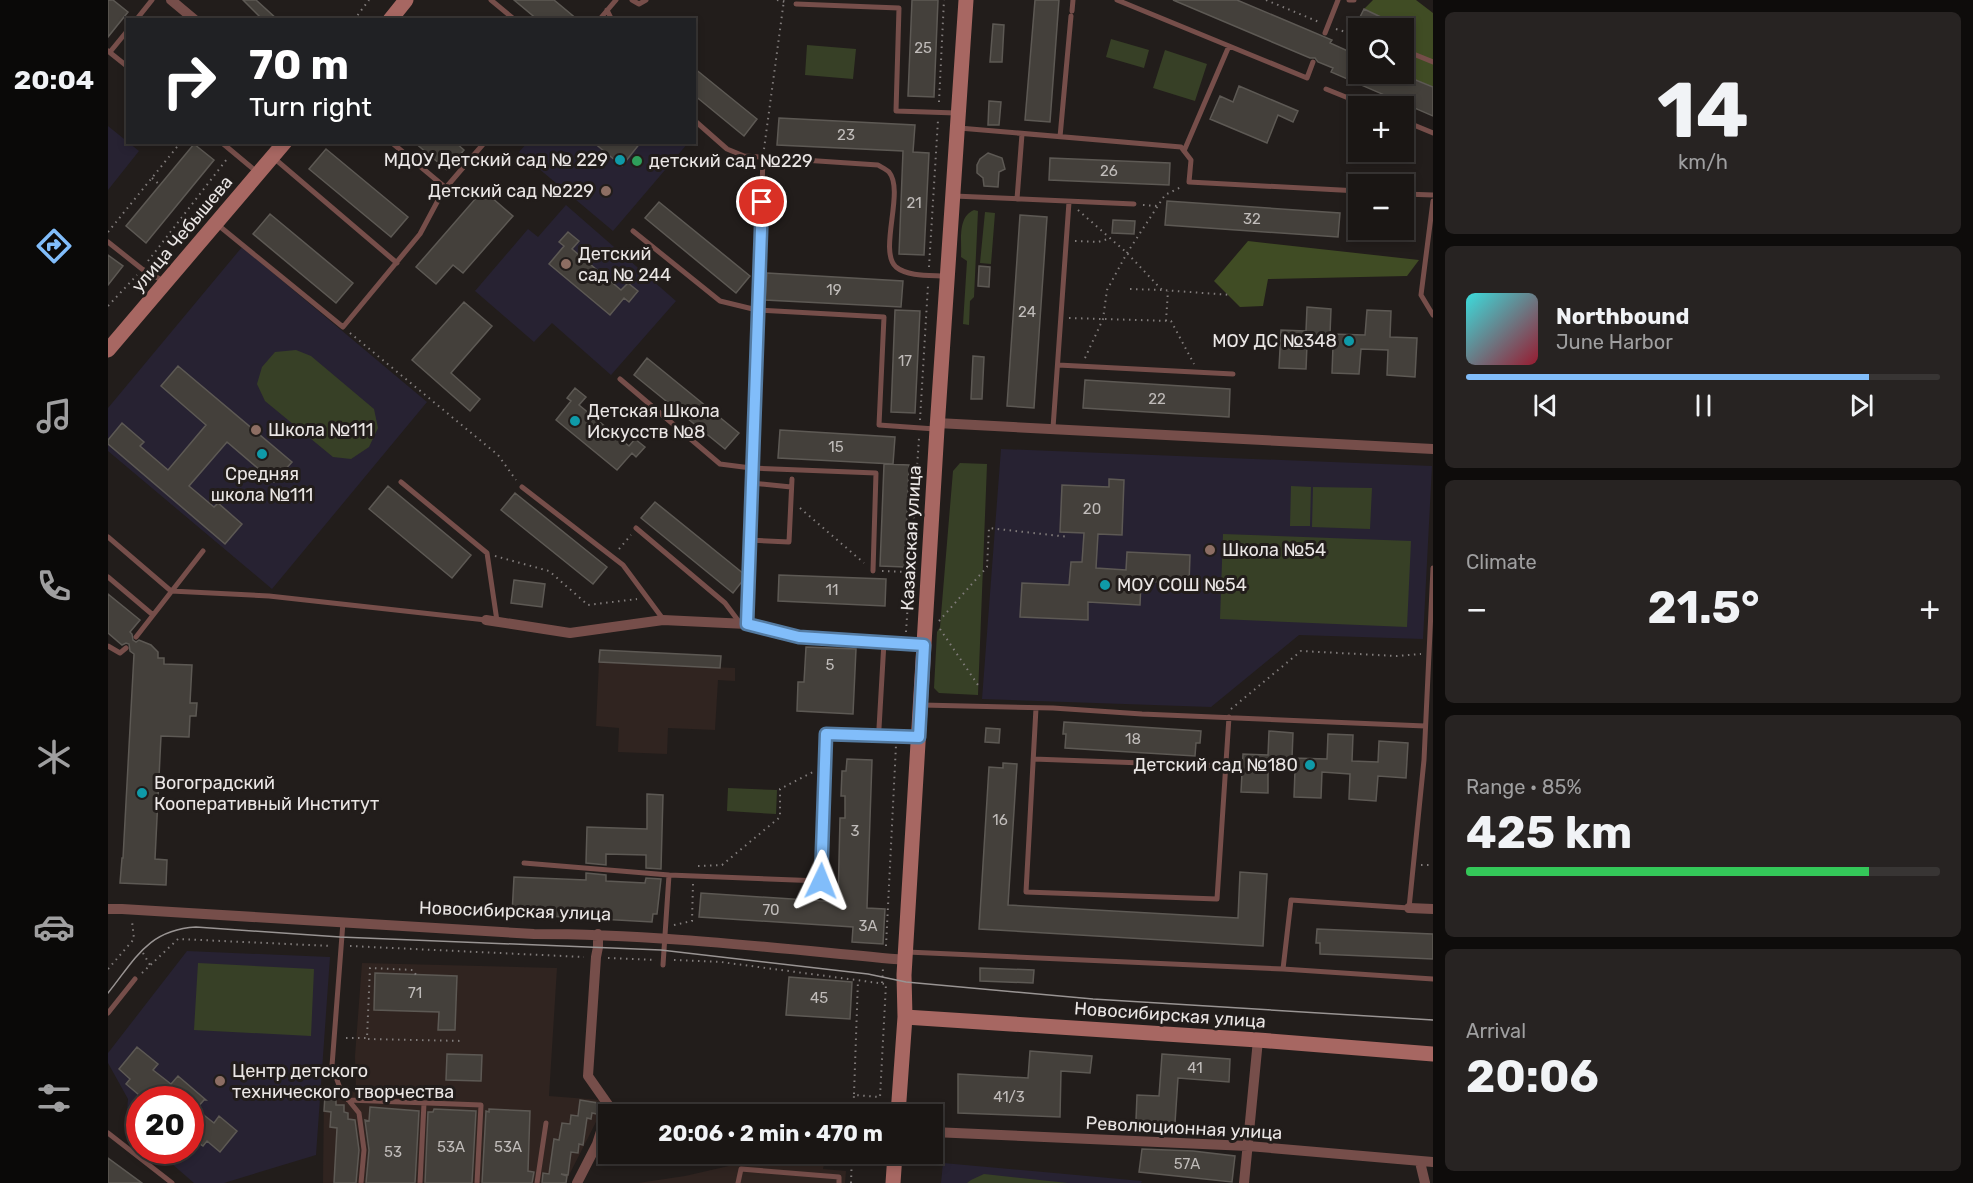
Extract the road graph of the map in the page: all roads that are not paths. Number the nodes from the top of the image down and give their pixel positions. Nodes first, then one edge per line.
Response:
1 (152, 0) edge
2 (171, 0) edge
3 (406, 0) edge
4 (491, 0) edge
5 (616, 0) edge
6 (632, 0) edge
7 (646, 0) edge
8 (966, 0) edge
9 (1073, 0) edge
10 (1117, 0) edge
11 (1338, 0) edge
12 (1349, 0) edge
13 (1354, 0) edge
14 (796, 4) dead end
15 (607, 10) junction
16 (138, 18) edge
17 (193, 18) edge
18 (392, 18) edge
19 (513, 18) edge
20 (601, 18) edge
21 (611, 18) edge
22 (126, 32) edge
23 (1325, 33) dead end
24 (1229, 46) junction
25 (109, 52) edge
26 (1414, 54) edge
27 (1313, 62) dead end
28 (1433, 62) edge
29 (126, 65) edge
30 (1326, 89) dead end
31 (1348, 98) edge
32 (957, 121) junction
33 (696, 122) edge
34 (1414, 125) edge
35 (1433, 133) edge
36 (1022, 134) junction
37 (1060, 137) junction
38 (223, 144) edge
39 (284, 144) edge
40 (393, 144) edge
41 (483, 144) edge
42 (1184, 151) junction
43 (273, 158) junction
44 (763, 158) junction
45 (259, 174) junction
46 (446, 188) junction
47 (1348, 190) edge
48 (1414, 194) edge
49 (1433, 195) edge
50 (952, 196) junction
51 (1017, 200) junction
52 (1433, 201) edge
53 (1069, 202) junction
54 (1134, 204) road end
55 (217, 224) junction
56 (633, 231) dead end
57 (108, 242) edge
58 (397, 263) junction
59 (947, 276) junction
60 (166, 283) junction
61 (757, 310) junction
62 (1433, 315) edge
63 (108, 350) edge
64 (1058, 365) junction
65 (1233, 374) dead end
66 (620, 379) dead end
67 (937, 426) junction
68 (1053, 428) junction
69 (1433, 449) edge
70 (751, 468) junction
71 (792, 479) dead end
72 (401, 482) dead end
73 (751, 483) junction
74 (522, 487) road end
75 (791, 487) junction
76 (636, 528) road end
77 (108, 537) edge
78 (749, 540) junction
79 (203, 551) dead end
80 (1433, 568) edge
81 (873, 571) road end
82 (108, 577) edge
83 (171, 591) junction
84 (1432, 607) edge
85 (153, 615) junction
86 (663, 620) junction
87 (491, 621) junction
88 (744, 624) junction
89 (136, 637) dead end
90 (884, 642) junction
91 (924, 645) junction
92 (108, 646) edge
93 (126, 648) dead end
94 (920, 705) junction
95 (1036, 708) junction
96 (1225, 717) junction
97 (1425, 726) junction
98 (879, 728) dead end
99 (919, 737) junction
100 (1033, 759) junction
101 (1225, 766) junction
102 (524, 863) dead end
103 (669, 875) junction
104 (1409, 908) junction
105 (108, 909) edge
106 (1433, 909) edge
107 (343, 922) junction
108 (666, 933) junction
109 (598, 934) junction
110 (906, 956) junction
111 (663, 962) road end
112 (1283, 969) junction
113 (135, 979) road end
114 (1433, 979) edge
115 (108, 1013) edge
116 (905, 1017) junction
117 (1258, 1040) junction
118 (1433, 1054) edge
119 (348, 1100) junction
120 (424, 1103) junction
121 (899, 1104) edge
122 (546, 1122) dead end
123 (943, 1132) edge
124 (108, 1133) edge
125 (1248, 1146) junction
126 (1420, 1162) junction
127 (1433, 1162) edge
128 (894, 1164) edge
129 (172, 1183) edge
130 (361, 1183) edge
131 (420, 1183) edge
132 (477, 1183) edge
133 (537, 1183) edge
134 (577, 1183) edge
135 (738, 1183) edge
136 (839, 1183) edge
137 (893, 1183) edge
138 (1244, 1183) edge
139 (1425, 1183) edge

1 - 16 lane
2 - 17 street
3 - 18 main road
4 - 19 lane
5 - 15 lane
6 - 7 lane
8 - 32 main road, Казахская улица
9 - 37 lane
10 - 24 lane
11 - 23 lane
12 - 13 lane
14 - 32 lane
15 - 20 lane
15 - 21 lane
22 - 25 lane
24 - 27 lane
24 - 42 lane
25 - 29 lane
26 - 28 lane
30 - 31 lane
32 - 36 lane
32 - 50 main road, Казахская улица
33 - 44 lane
34 - 35 lane
36 - 37 lane
36 - 51 lane
37 - 42 lane
38 - 45 lane
39 - 43 main road, улица Чебышева
40 - 46 lane
41 - 46 lane
42 - 47 lane
43 - 45 main road, улица Чебышева
43 - 58 lane
44 - 59 lane
44 - 61 lane
45 - 55 main road, улица Чебышева
46 - 58 lane
48 - 49 lane
50 - 51 lane
50 - 59 main road, Казахская улица
51 - 53 lane
52 - 62 lane
53 - 54 lane
53 - 64 lane
55 - 58 lane
55 - 60 main road, улица Чебышева
56 - 61 lane
57 - 60 lane
59 - 67 main road, Казахская улица
60 - 63 main road, улица Чебышева
61 - 67 lane
61 - 70 lane
64 - 65 lane
64 - 68 lane
66 - 70 lane
67 - 68 street
67 - 91 main road, Казахская улица
68 - 69 street
70 - 73 lane
70 - 81 lane
71 - 75 lane
72 - 87 lane
73 - 75 lane
73 - 78 lane
74 - 86 lane
75 - 78 lane
76 - 88 lane
77 - 83 lane
78 - 88 lane
79 - 83 lane
80 - 84 lane
82 - 85 lane
83 - 85 lane
83 - 87 lane
84 - 97 lane
85 - 89 lane
86 - 87 street
86 - 88 street
88 - 90 street
90 - 91 street
90 - 98 lane
91 - 94 main road, Казахская улица
92 - 93 lane
94 - 95 lane
94 - 99 main road, Казахская улица
95 - 96 lane
95 - 100 lane
96 - 97 lane
96 - 101 lane
97 - 104 lane
99 - 103 lane
99 - 110 main road, Казахская улица
100 - 101 lane
100 - 101 lane
102 - 103 lane
103 - 108 lane
104 - 106 street
104 - 112 lane
105 - 107 street, Новосибирская улица
107 - 109 street, Новосибирская улица
107 - 119 lane
108 - 109 street, Новосибирская улица
108 - 110 street, Новосибирская улица
108 - 111 lane
109 - 134 street
110 - 112 lane
110 - 116 main road, Казахская улица
112 - 114 lane
113 - 115 lane
116 - 117 main road, Новосибирская улица
116 - 121 main road, Казахская улица
117 - 118 main road, Новосибирская улица
117 - 125 street
119 - 120 lane
119 - 130 lane
120 - 131 lane
120 - 132 lane
122 - 133 lane
123 - 125 street, Революционная улица
124 - 129 lane
125 - 126 street, Революционная улица
125 - 138 street
126 - 127 street, Революционная улица
126 - 139 street
128 - 137 main road
135 - 136 lane

